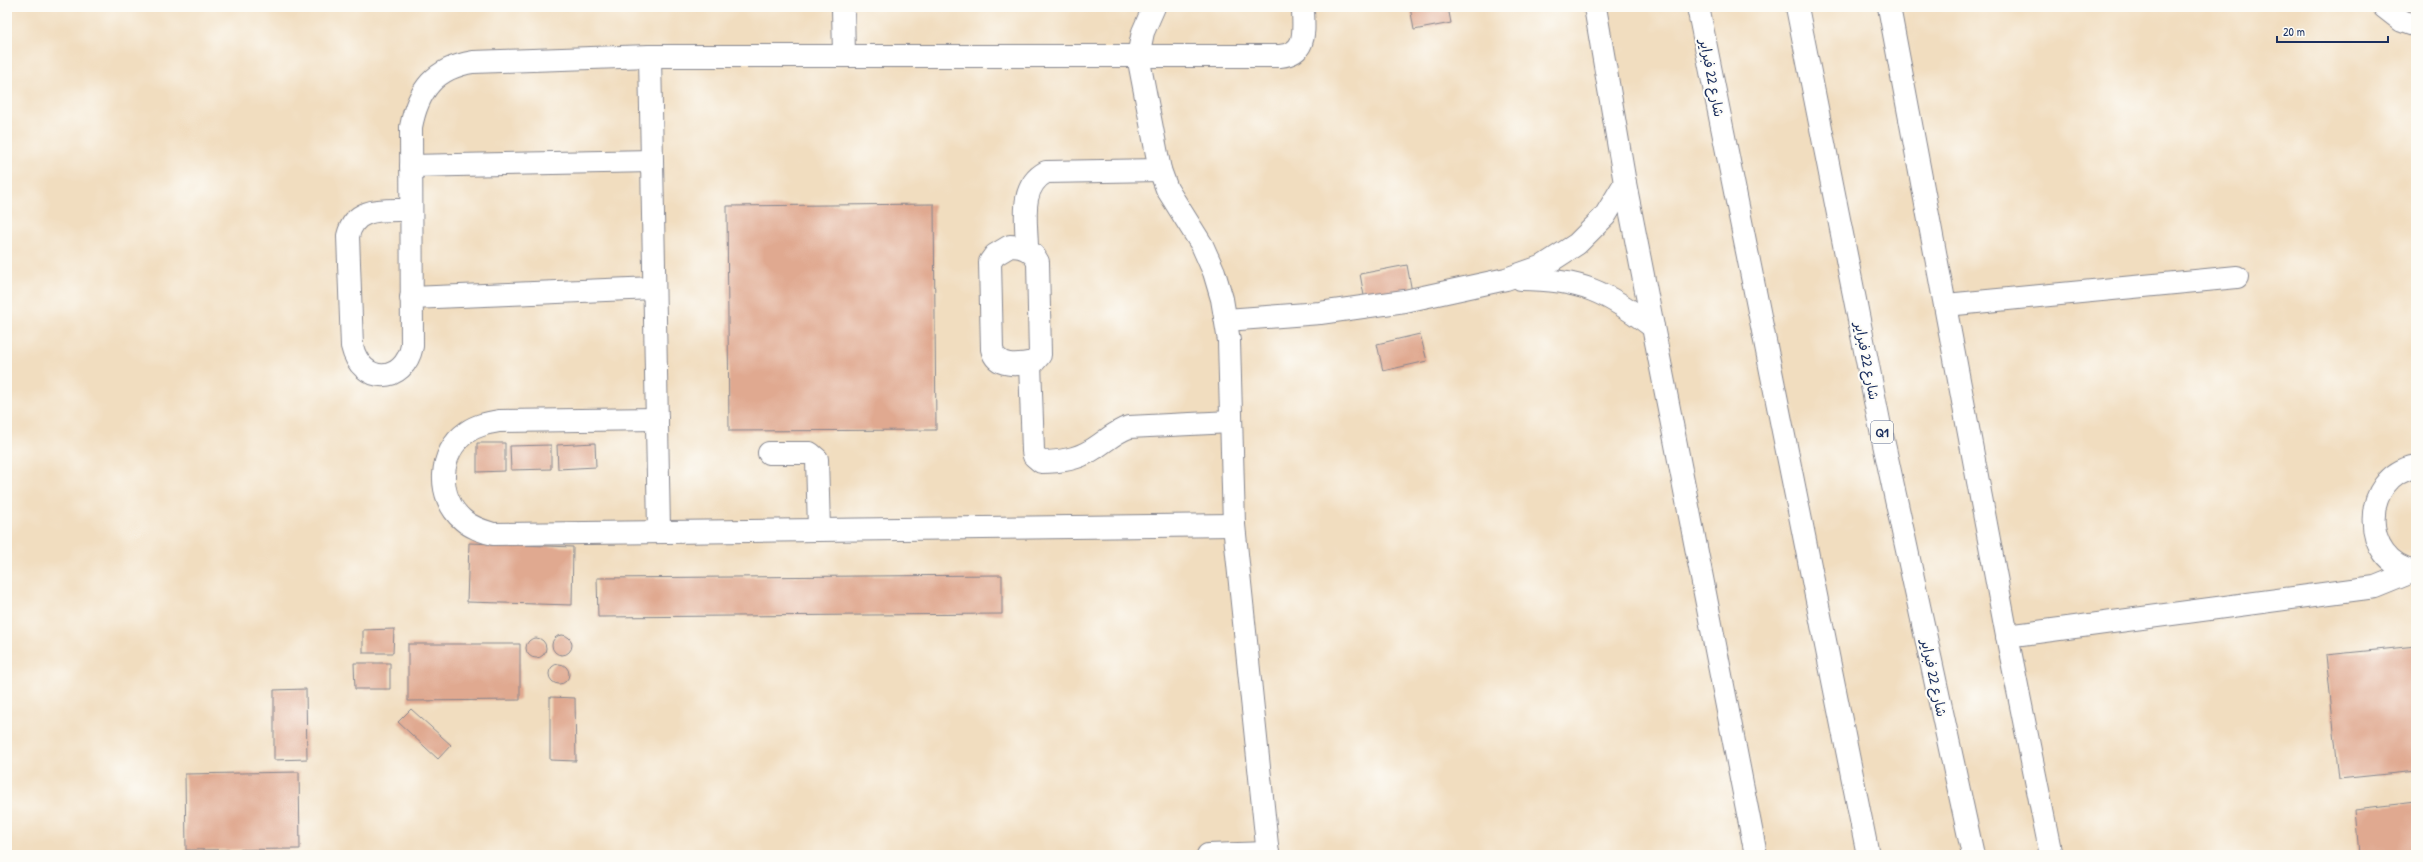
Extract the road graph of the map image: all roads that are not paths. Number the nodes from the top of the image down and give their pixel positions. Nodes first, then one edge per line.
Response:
1 (843, 7) edge
2 (1154, 7) edge
3 (1303, 7) edge
4 (1595, 7) edge
5 (1698, 7) edge
6 (1797, 7) edge
7 (1889, 7) edge
8 (2384, 7) edge
9 (2416, 26) edge
10 (650, 56) junction
11 (844, 56) junction
12 (1138, 56) junction
13 (652, 161) junction
14 (411, 166) junction
15 (1160, 170) junction
16 (1625, 182) junction
17 (411, 210) junction
18 (1027, 249) junction
19 (2237, 277) dead end
20 (1506, 279) junction
21 (654, 288) junction
22 (411, 298) junction
23 (1946, 305) junction
24 (1226, 320) junction
25 (1653, 327) junction
26 (1030, 363) junction
27 (657, 418) junction
28 (1232, 422) junction
29 (769, 453) dead end
30 (2416, 466) edge
31 (1234, 525) junction
32 (819, 529) junction
33 (659, 530) junction
34 (2414, 572) edge
35 (2007, 636) junction
36 (1268, 854) edge
37 (1208, 855) edge
38 (1756, 855) edge
39 (1868, 855) edge
40 (1973, 855) edge
41 (2051, 855) edge

1 - 11 main road
2 - 12 main road
3 - 12 main road
4 - 16 main road
5 - 39 main road, شارع 22 فبراير
6 - 40 main road, شارع 22 فبراير / Q1
7 - 23 main road
8 - 9 main road
10 - 11 main road
10 - 13 main road
10 - 14 main road
11 - 12 main road
12 - 15 main road
13 - 14 main road
13 - 21 main road
14 - 17 main road
15 - 18 main road
15 - 24 main road
16 - 20 main road
16 - 25 main road
17 - 22 main road
17 - 22 main road
18 - 26 main road
18 - 26 main road
19 - 23 main road
20 - 24 main road
20 - 25 main road
21 - 22 main road
21 - 27 main road
23 - 35 main road
24 - 28 main road
25 - 38 main road
26 - 28 main road
27 - 33 main road
27 - 33 main road
28 - 31 main road
29 - 32 main road
30 - 34 main road
31 - 32 main road
31 - 36 main road
32 - 33 main road
34 - 35 main road
35 - 41 main road
36 - 37 main road

